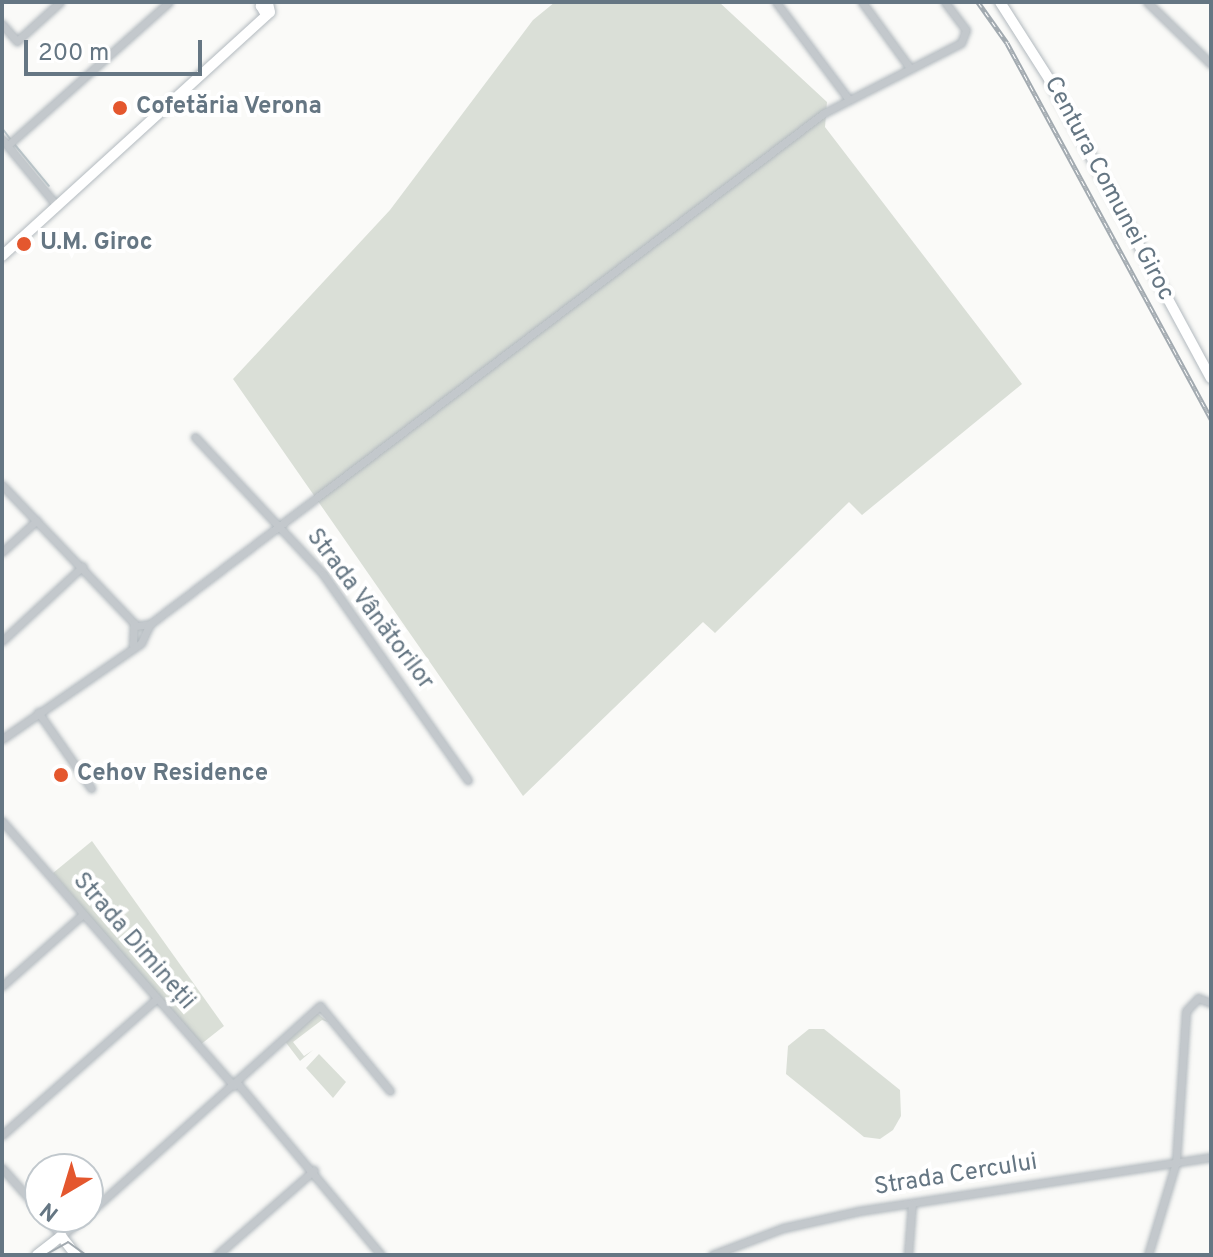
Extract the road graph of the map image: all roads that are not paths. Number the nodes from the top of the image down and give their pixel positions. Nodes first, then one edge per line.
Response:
1 (60, 2) edge
2 (169, 2) edge
3 (776, 2) edge
4 (862, 2) edge
5 (945, 2) edge
6 (1000, 2) edge
7 (1147, 2) edge
8 (267, 5) edge
9 (2, 24) edge
10 (1211, 64) edge
11 (910, 68) junction
12 (847, 97) junction
13 (8, 142) edge
14 (53, 201) junction
15 (2, 248) edge
16 (2, 256) edge
17 (1209, 371) edge
18 (195, 437) dead end
19 (2, 485) edge
20 (37, 520) junction
21 (276, 528) junction
22 (2, 552) edge
23 (83, 566) junction
24 (150, 624) junction
25 (136, 626) junction
26 (2, 641) edge
27 (133, 645) junction
28 (38, 712) junction
29 (2, 739) edge
30 (468, 780) dead end
31 (91, 788) dead end
32 (2, 821) edge
33 (10, 830) junction
34 (2, 837) edge
35 (83, 914) junction
36 (2, 986) edge
37 (156, 999) junction
38 (1211, 1003) edge
39 (236, 1085) junction
40 (390, 1091) dead end
41 (2, 1135) edge
42 (1211, 1157) edge
43 (1176, 1162) junction
44 (2, 1168) edge
45 (314, 1170) junction
46 (24, 1193) edge
47 (104, 1200) edge
48 (912, 1203) junction
49 (59, 1233) edge
50 (65, 1233) edge
51 (61, 1236) junction
52 (37, 1255) edge
53 (76, 1255) edge
54 (217, 1255) edge
55 (381, 1255) edge
56 (712, 1255) edge
57 (908, 1255) edge
58 (1148, 1255) edge

1 - 9 street
2 - 13 street
3 - 12 street
4 - 11 street
5 - 11 street
6 - 17 main road, Centura Comunei Giroc
7 - 10 street
8 - 14 main road
8 - 16 main road
11 - 12 street
12 - 21 street
13 - 14 street
14 - 15 main road
18 - 21 street, Strada Vânătorilor
19 - 20 street
20 - 22 street
20 - 23 street
21 - 24 street
21 - 30 street, Strada Vânătorilor
23 - 25 street
23 - 26 street
24 - 25 street
24 - 27 street
25 - 27 street
27 - 28 street
28 - 29 street
28 - 31 street
32 - 33 street, Strada Dimineții
33 - 34 street
33 - 35 street, Strada Dimineții
35 - 36 street
35 - 37 street, Strada Dimineții
37 - 39 street, Strada Dimineții
37 - 41 street
38 - 43 street
39 - 40 street
39 - 45 street, Strada Dimineții
39 - 47 street
42 - 43 street, Strada Cercului
43 - 48 street, Strada Cercului
43 - 58 street
44 - 46 street
45 - 54 street
45 - 55 street, Strada Dimineții
48 - 56 street, Strada Cercului
48 - 57 street
49 - 51 street
50 - 51 street
51 - 52 main road
51 - 53 main road

